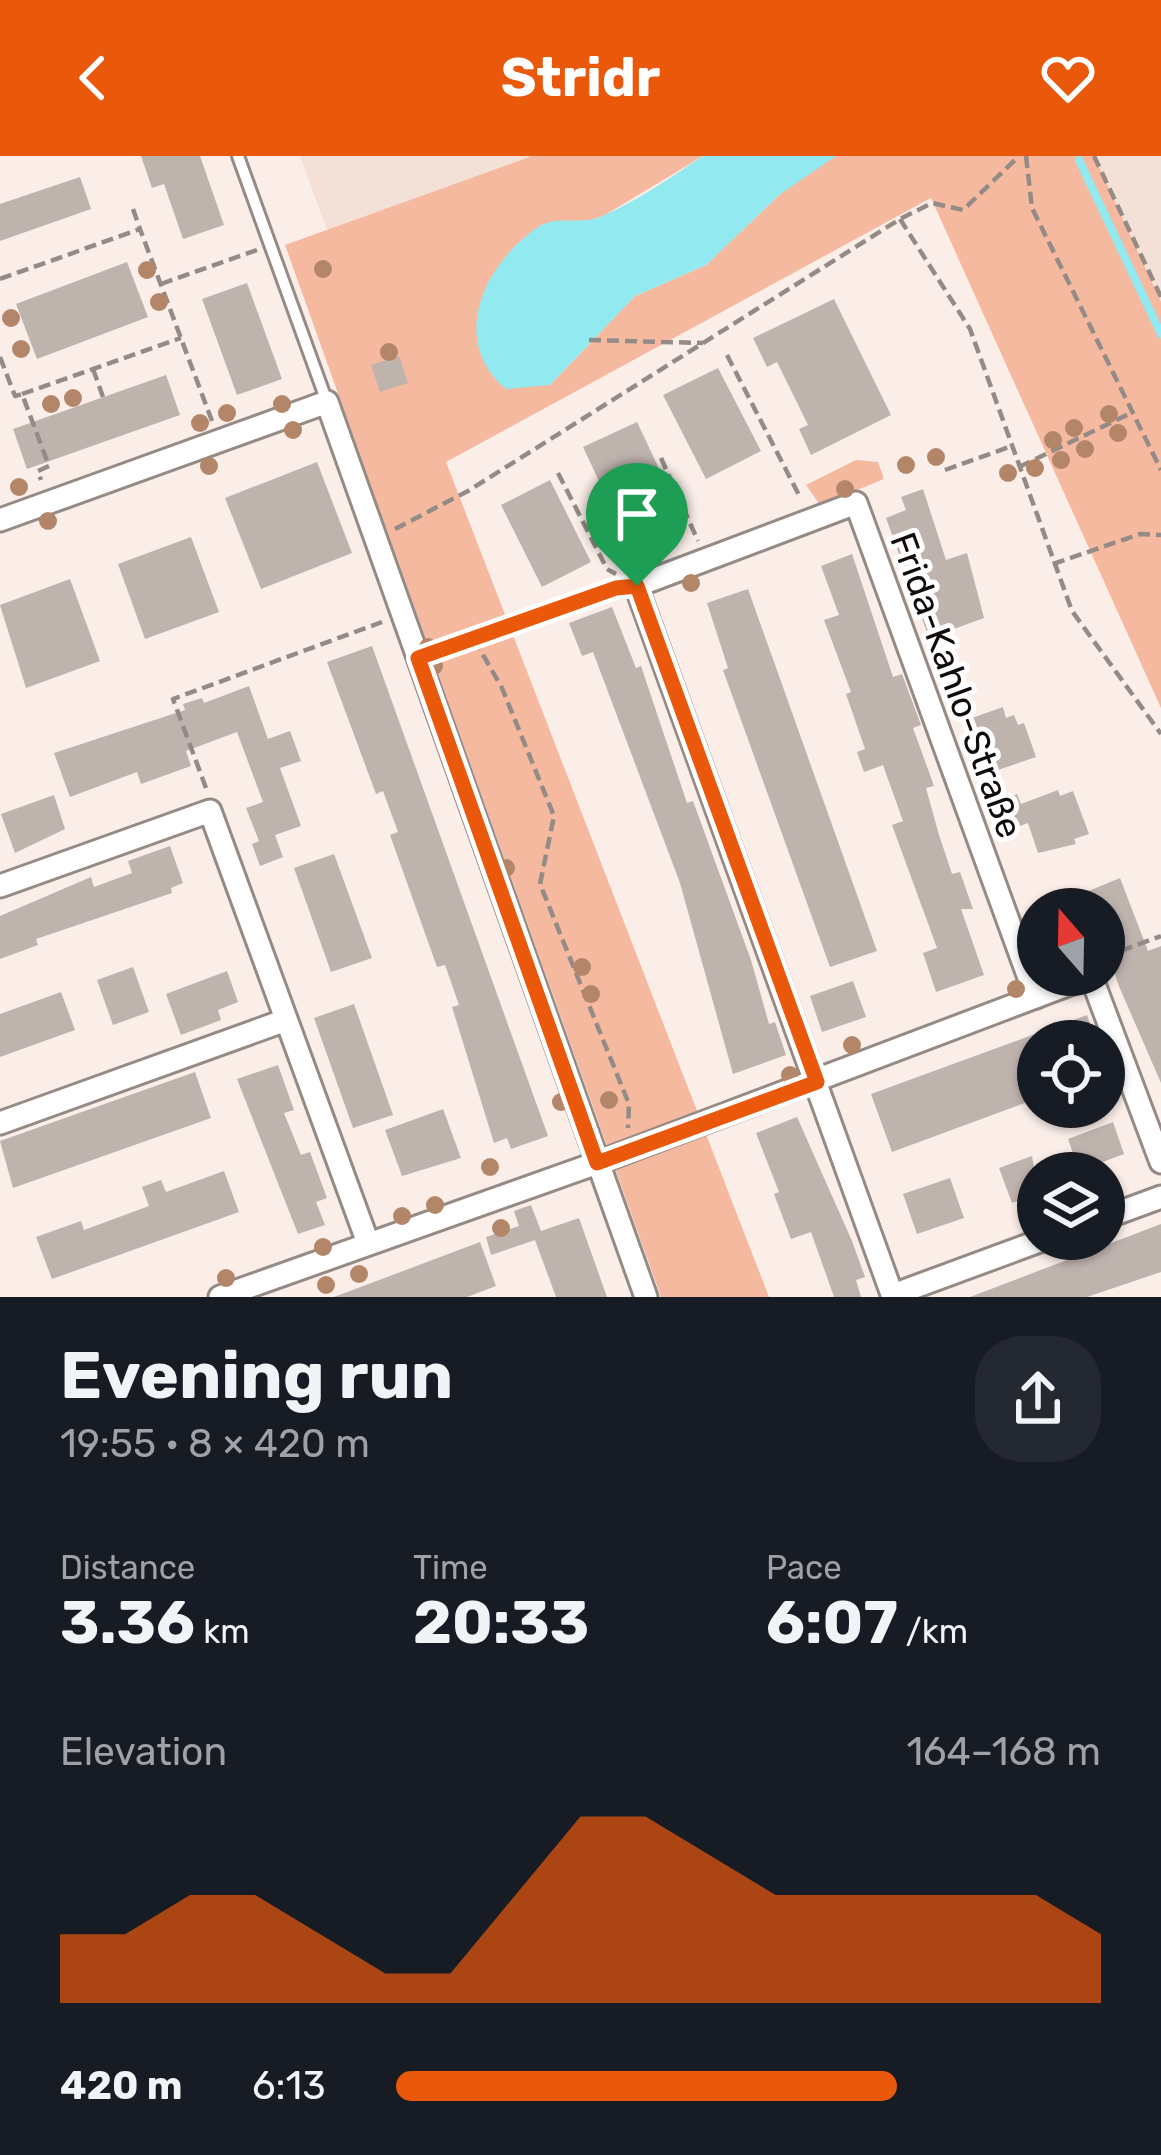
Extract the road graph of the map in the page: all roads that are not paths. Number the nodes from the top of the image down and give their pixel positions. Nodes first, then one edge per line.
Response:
1 (238, 156) edge
2 (327, 402) junction
3 (0, 520) edge
4 (0, 886) edge
5 (1099, 996) edge
6 (1036, 997) joint
7 (286, 1020) junction
8 (817, 1082) junction
9 (0, 1123) edge
10 (1161, 1162) edge
11 (597, 1163) junction
12 (1161, 1197) edge
13 (1125, 1210) edge
14 (368, 1243) junction
15 (1017, 1250) edge
16 (893, 1296) edge
17 (220, 1297) edge
18 (646, 1297) edge

1 - 2 lane
2 - 3 street
2 - 11 street
4 - 7 street
5 - 10 street
6 - 8 street
6 - 8 street, Frida-Kahlo-Straße
7 - 9 street
7 - 14 street
8 - 11 street
8 - 16 street
11 - 14 street
11 - 18 street
12 - 13 street
14 - 17 street
15 - 16 street

